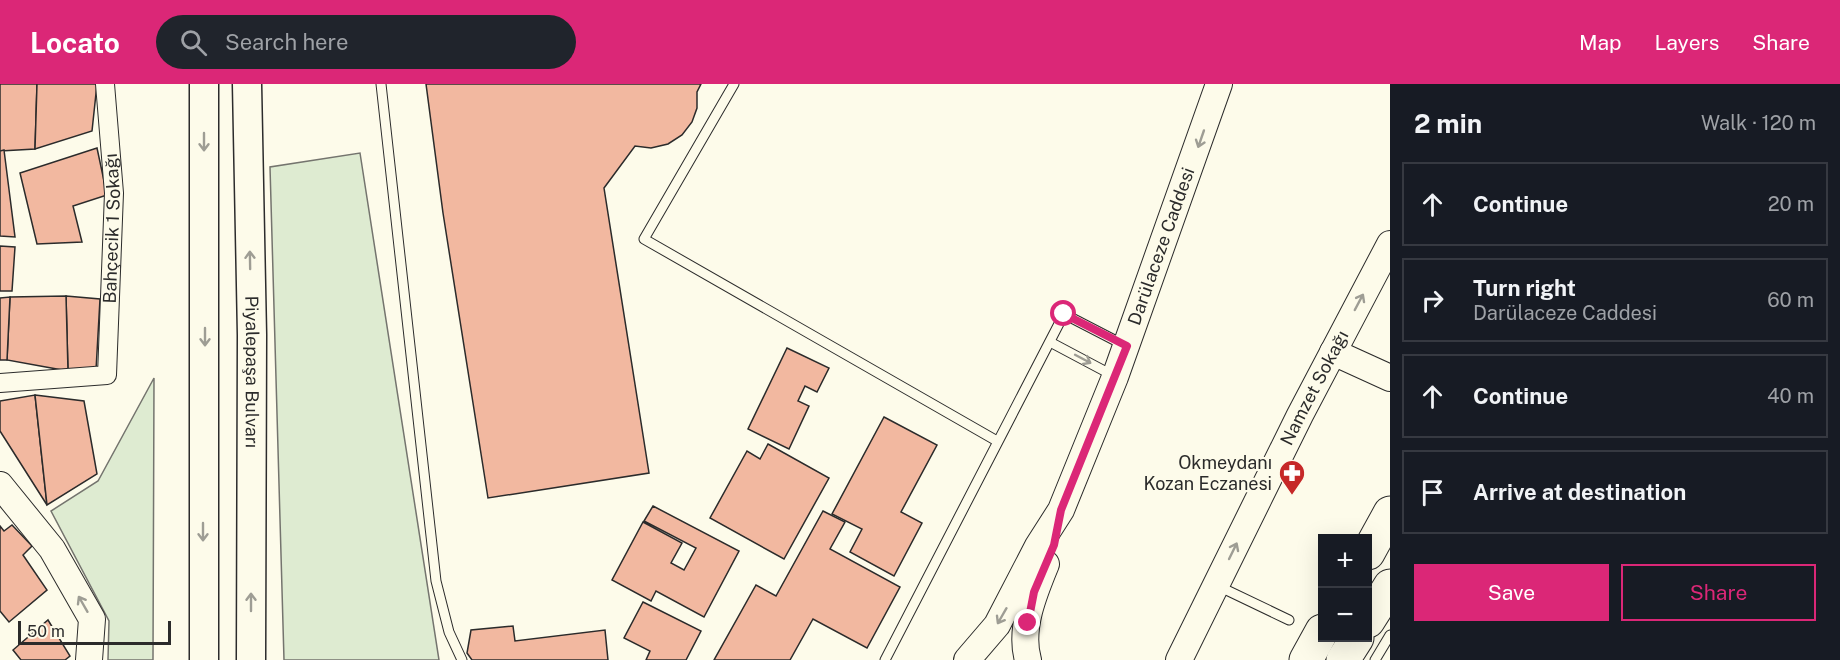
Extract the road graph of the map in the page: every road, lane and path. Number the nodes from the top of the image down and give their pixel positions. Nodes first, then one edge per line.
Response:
1 (105, 84) edge
2 (204, 84) edge
3 (247, 84) edge
4 (381, 84) edge
5 (734, 84) edge
6 (1219, 84) edge
7 (1390, 244) edge
8 (1050, 342) junction
9 (1127, 346) junction
10 (1333, 352) junction
11 (1115, 377) junction
12 (1390, 378) edge
13 (0, 383) edge
14 (997, 441) junction
15 (0, 485) edge
16 (1061, 510) junction
17 (1390, 513) edge
18 (1372, 545) edge
19 (1215, 585) junction
20 (1390, 585) edge
21 (1372, 614) edge
22 (1289, 620) dead end
23 (1390, 635) edge
24 (1318, 640) edge
25 (1354, 642) edge
26 (89, 660) edge
27 (204, 660) edge
28 (251, 660) edge
29 (462, 660) edge
30 (885, 660) edge
31 (967, 660) edge
32 (1028, 660) edge
33 (1179, 660) edge
34 (1306, 660) edge
35 (1343, 660) edge
36 (1375, 660) edge

1 - 13 street, Bahçecik 1 Sokağı
2 -> 27 main road
28 -> 3 main road, Piyalepaşa Bulvarı
4 - 29 lane
5 - 14 lane
6 -> 9 main road, Darülaceze Caddesi
10 -> 7 main road, Namzet Sokağı
8 - 9 lane
8 -> 11 lane
8 - 14 lane
9 - 11 main road, Darülaceze Caddesi
10 - 12 main road
19 -> 10 main road, Namzet Sokağı
11 - 16 main road, Darülaceze Caddesi
14 - 30 lane
26 -> 15 main road
16 -> 31 main road, Darülaceze Caddesi
16 - 32 main road
17 - 18 highway
19 - 22 lane
19 - 33 main road, Namzet Sokağı
20 - 21 highway
23 - 36 lane
24 - 34 highway
25 - 35 highway

